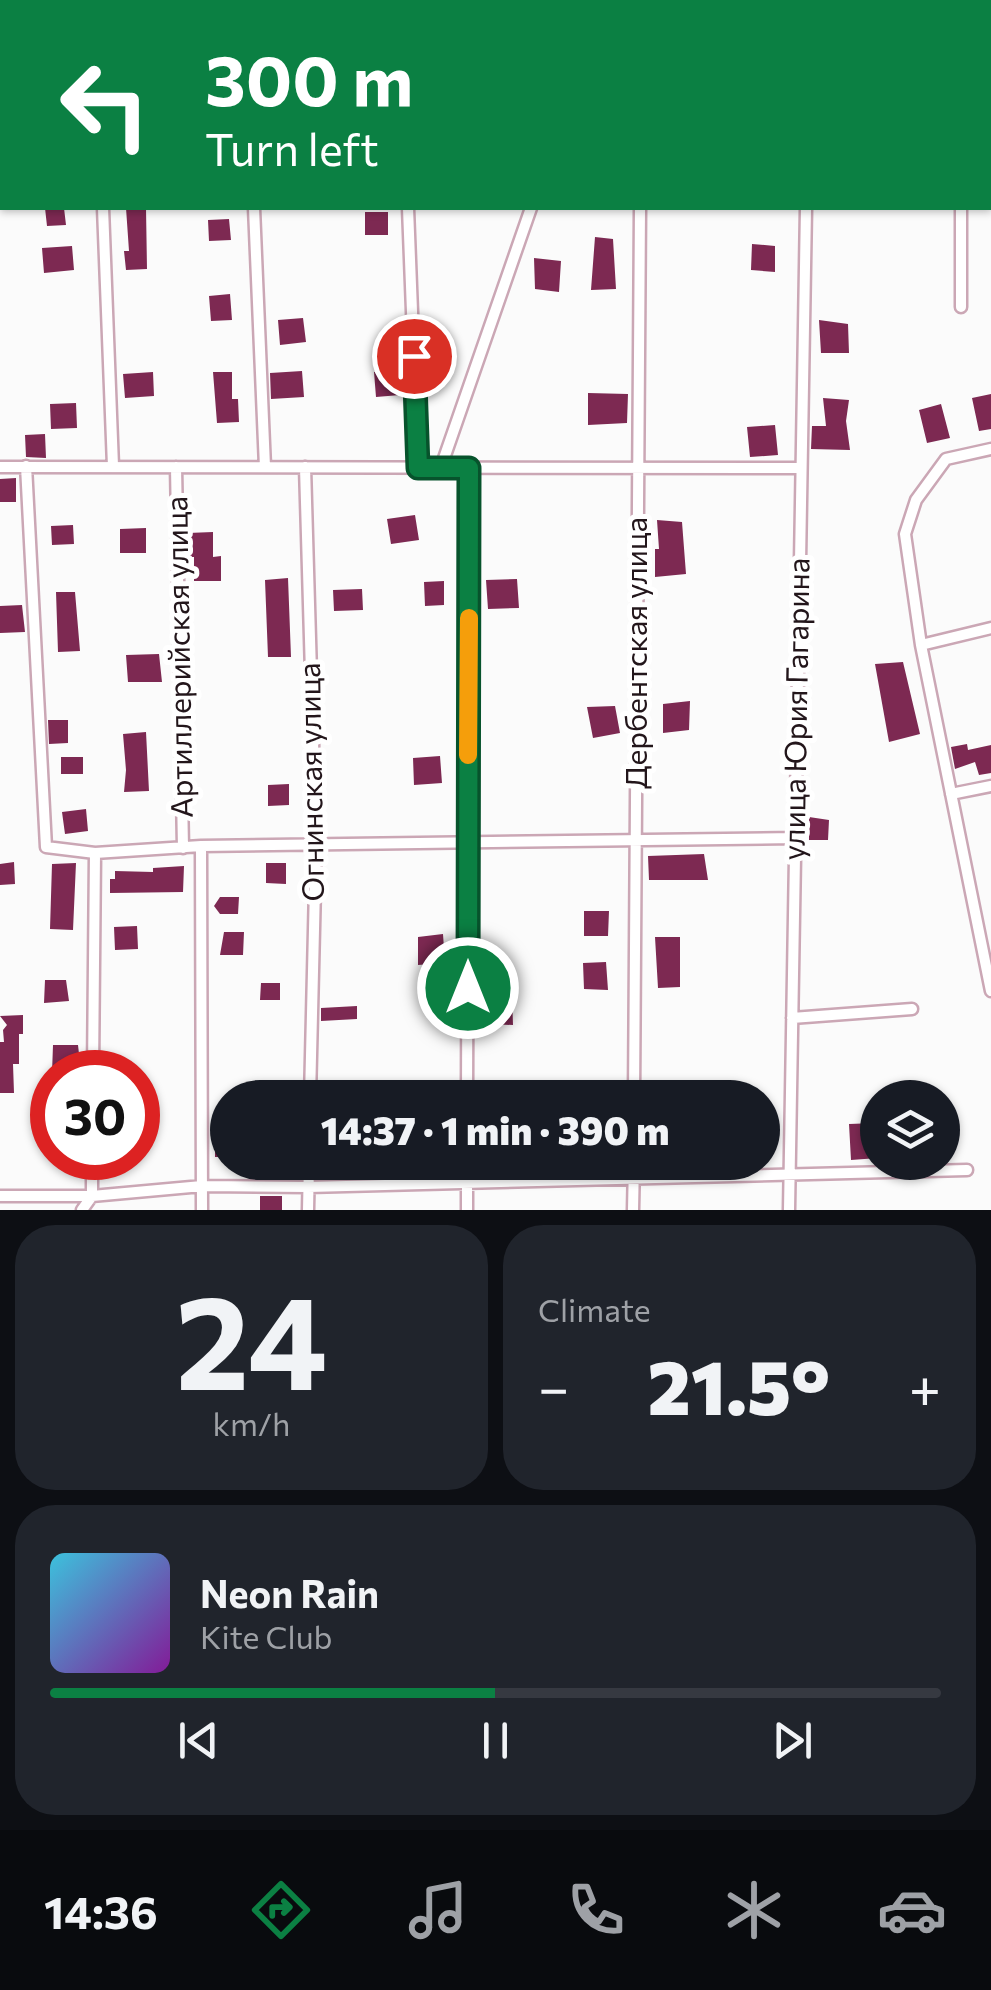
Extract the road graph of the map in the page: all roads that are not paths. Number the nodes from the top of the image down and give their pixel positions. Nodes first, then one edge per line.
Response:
1 (103, 210) edge
2 (254, 210) edge
3 (408, 210) edge
4 (531, 210) edge
5 (640, 210) edge
6 (806, 210) edge
7 (961, 210) edge
8 (961, 307) dead end
9 (991, 449) edge
10 (26, 466) junction
11 (113, 466) junction
12 (0, 467) edge
13 (176, 467) junction
14 (265, 467) junction
15 (305, 467) junction
16 (418, 468) junction
17 (442, 468) junction
18 (469, 468) junction
19 (638, 468) junction
20 (802, 468) junction
21 (991, 628) edge
22 (920, 646) junction
23 (991, 786) edge
24 (951, 794) junction
25 (795, 838) junction
26 (636, 840) junction
27 (468, 843) junction
28 (316, 845) junction
29 (202, 846) junction
30 (183, 848) junction
31 (96, 853) junction
32 (988, 958) edge
33 (991, 991) edge
34 (912, 1009) dead end
35 (792, 1018) junction
36 (93, 1050) edge
37 (310, 1080) edge
38 (467, 1080) edge
39 (634, 1080) edge
40 (967, 1170) dead end
41 (780, 1175) edge
42 (790, 1175) junction
43 (92, 1180) edge
44 (308, 1180) edge
45 (592, 1180) edge
46 (634, 1180) edge
47 (467, 1183) junction
48 (202, 1186) junction
49 (308, 1188) junction
50 (0, 1196) edge
51 (92, 1196) junction
52 (82, 1210) edge
53 (202, 1210) edge
54 (308, 1210) edge
55 (467, 1210) edge
56 (634, 1210) edge
57 (789, 1210) edge

1 - 11 street
2 - 14 street
3 - 16 street
4 - 17 street
5 - 19 street, Дербентская улица
6 - 20 street, улица Юрия Гагарина
7 - 8 street
9 - 22 street
10 - 11 street
10 - 12 street
10 - 31 street
11 - 13 street
13 - 14 street
13 - 30 street, Артиллерийская улица
14 - 15 street
15 - 16 street
15 - 28 street, Огнинская улица
16 - 17 street
17 - 18 street
18 - 19 street
18 - 27 street
19 - 20 street
19 - 26 street, Дербентская улица
20 - 25 street, улица Юрия Гагарина
21 - 22 street
22 - 24 street
23 - 24 street
24 - 32 street
25 - 26 street
25 - 35 street, улица Юрия Гагарина
26 - 27 street
26 - 39 street, Дербентская улица
27 - 28 street
27 - 38 street
28 - 29 street
28 - 37 street, Огнинская улица
29 - 30 street
29 - 48 street
30 - 31 street
31 - 36 street
32 - 33 street
34 - 35 street
35 - 42 street, улица Юрия Гагарина
40 - 42 street
41 - 42 street
42 - 57 street, улица Юрия Гагарина
43 - 51 street
44 - 49 street
45 - 47 street
46 - 56 street
47 - 49 street
47 - 55 street
48 - 49 street
48 - 51 street
48 - 53 street
49 - 54 street
50 - 51 street
51 - 52 street

